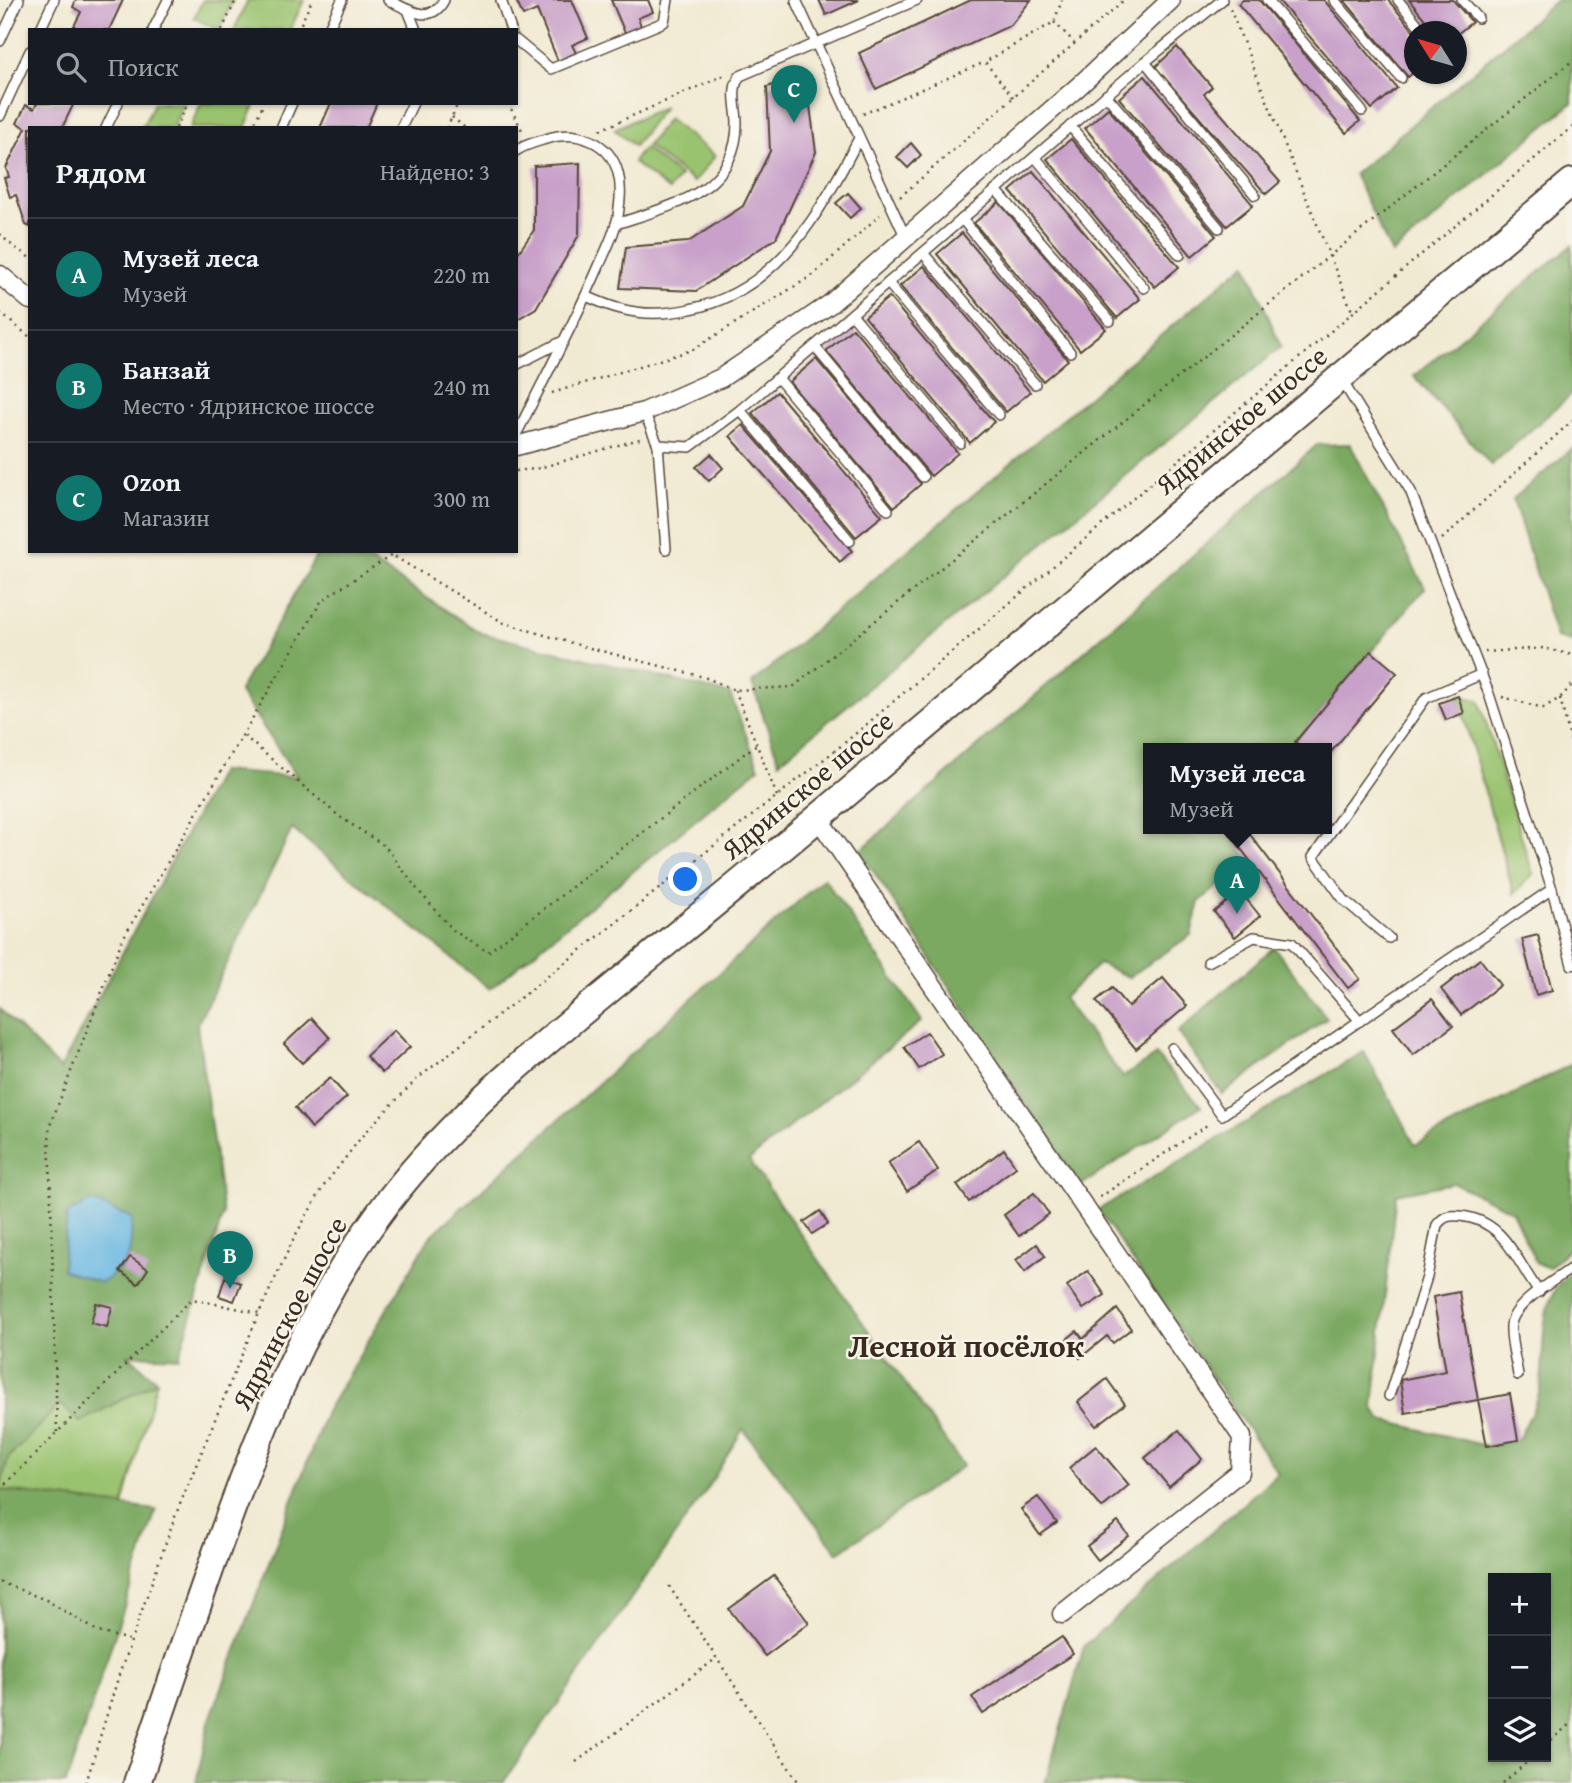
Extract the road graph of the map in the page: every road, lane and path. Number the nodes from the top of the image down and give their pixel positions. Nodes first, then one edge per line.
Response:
1 (19, 0) edge
2 (54, 0) edge
3 (167, 0) edge
4 (236, 0) edge
5 (312, 0) edge
6 (342, 0) edge
7 (388, 0) edge
8 (444, 0) edge
9 (501, 0) edge
10 (668, 0) edge
11 (796, 0) edge
12 (917, 0) edge
13 (1062, 0) edge
14 (1124, 0) edge
15 (1171, 0) edge
16 (1224, 0) edge
17 (1267, 0) edge
18 (1334, 0) edge
19 (1398, 0) edge
20 (1462, 0) edge
21 (897, 4) edge
22 (405, 5) edge
23 (1478, 18) dead end
24 (1415, 21) edge
25 (1054, 22) junction
26 (41, 28) edge
27 (154, 28) edge
28 (223, 28) edge
29 (299, 28) edge
30 (329, 28) edge
31 (414, 28) edge
32 (510, 28) edge
33 (0, 41) edge
34 (518, 42) edge
35 (1074, 43) junction
36 (816, 44) junction
37 (28, 55) edge
38 (1572, 61) edge
39 (985, 62) junction
40 (1144, 62) junction
41 (1401, 78) dead end
42 (737, 79) junction
43 (1106, 95) junction
44 (1013, 97) junction
45 (117, 105) edge
46 (186, 105) edge
47 (263, 105) edge
48 (291, 105) edge
49 (412, 105) edge
50 (457, 105) edge
51 (509, 105) edge
52 (1362, 111) dead end
53 (0, 116) edge
54 (452, 117) junction
55 (851, 119) junction
56 (107, 126) edge
57 (177, 126) edge
58 (253, 126) edge
59 (282, 126) edge
60 (402, 126) edge
61 (448, 126) edge
62 (463, 126) edge
63 (1070, 126) junction
64 (583, 137) junction
65 (859, 138) junction
66 (528, 145) junction
67 (518, 150) edge
68 (1035, 157) junction
69 (1572, 182) edge
70 (996, 190) junction
71 (1255, 195) dead end
72 (891, 205) junction
73 (962, 219) junction
74 (616, 224) junction
75 (1219, 228) dead end
76 (0, 234) edge
77 (906, 238) junction
78 (923, 253) junction
79 (1180, 255) dead end
80 (1329, 256) junction
81 (28, 257) edge
82 (0, 275) edge
83 (888, 283) junction
84 (1144, 288) dead end
85 (586, 296) junction
86 (28, 298) edge
87 (1352, 311) dead end
88 (0, 313) edge
89 (852, 314) junction
90 (1110, 321) dead end
91 (28, 335) edge
92 (563, 341) junction
93 (815, 347) junction
94 (1070, 352) dead end
95 (518, 364) edge
96 (1340, 377) junction
97 (778, 379) junction
98 (1035, 384) dead end
99 (534, 399) junction
100 (740, 410) junction
101 (644, 412) junction
102 (999, 415) dead end
103 (1572, 421) edge
104 (518, 431) edge
105 (653, 436) junction
106 (960, 443) dead end
107 (518, 445) edge
108 (658, 445) junction
109 (518, 471) edge
110 (923, 477) dead end
111 (888, 509) dead end
112 (850, 541) dead end
113 (1431, 548) junction
114 (666, 549) dead end
115 (392, 555) joint
116 (1474, 653) junction
117 (1572, 655) edge
118 (1482, 674) junction
119 (1572, 685) edge
120 (735, 690) junction
121 (1489, 694) junction
122 (1560, 698) junction
123 (243, 735) junction
124 (757, 744) junction
125 (1572, 746) edge
126 (778, 796) dead end
127 (817, 818) junction
128 (1332, 830) edge
129 (1329, 834) edge
130 (1552, 889) junction
131 (1389, 938) dead end
132 (1208, 962) dead end
133 (1572, 965) edge
134 (1360, 1021) junction
135 (1172, 1048) dead end
136 (1222, 1115) junction
137 (1085, 1208) junction
138 (1572, 1268) edge
139 (1539, 1292) junction
140 (259, 1313) dead end
141 (1518, 1375) dead end
142 (1389, 1396) dead end
143 (57, 1432) junction
144 (0, 1489) edge
145 (0, 1582) edge
146 (669, 1586) dead end
147 (1062, 1614) dead end
148 (131, 1640) dead end
149 (717, 1658) junction
150 (1572, 1722) edge
151 (1551, 1741) edge
152 (576, 1762) dead end
153 (1527, 1762) edge
154 (137, 1783) edge
155 (799, 1783) edge
156 (1503, 1783) edge

1 - 33 lane
2 - 26 lane
3 - 27 lane
4 - 28 path
5 - 29 path
6 - 30 lane
7 - 22 lane
8 - 22 lane
9 - 32 lane
10 - 34 lane
11 - 36 lane
12 - 21 lane
13 - 25 path
14 - 35 path
15 - 77 street
16 - 40 lane
16 - 80 path
17 - 52 lane
18 - 41 lane
19 - 24 lane
20 - 23 lane
21 - 36 lane
22 - 31 lane
25 - 35 path
25 - 39 path
35 - 44 path
36 - 42 lane
36 - 55 lane
37 - 53 lane
38 - 80 path
39 - 44 path
39 - 55 path
40 - 43 lane
40 - 71 lane
42 - 64 path
42 - 74 lane
43 - 63 lane
43 - 75 lane
44 - 72 path
45 - 56 lane
46 - 57 path
47 - 58 path
48 - 59 lane
49 - 60 lane
50 - 54 path
51 - 66 path
54 - 61 path
54 - 62 path
55 - 65 lane
63 - 68 lane
63 - 79 lane
64 - 66 lane
64 - 74 lane
65 - 72 lane
65 - 85 lane
66 - 67 lane
68 - 70 lane
68 - 84 lane
69 - 96 main road, Ядринское шоссе
70 - 73 lane
70 - 90 lane
72 - 77 lane
72 - 99 path
73 - 78 lane
73 - 94 lane
74 - 85 lane
76 - 81 path
77 - 101 street
78 - 83 lane
78 - 98 lane
80 - 87 path
80 - 120 path
82 - 86 street
83 - 89 lane
83 - 102 lane
85 - 92 lane
88 - 91 path
89 - 93 lane
89 - 106 lane
92 - 95 lane
92 - 99 lane
93 - 97 lane
93 - 110 lane
96 - 113 lane
96 - 127 main road, Ядринское шоссе
97 - 100 lane
97 - 111 lane
99 - 104 lane
100 - 108 lane
100 - 112 lane
101 - 105 lane
101 - 107 street
103 - 113 path
105 - 108 lane
105 - 109 path
108 - 114 lane
113 - 116 lane
115 - 120 path
115 - 123 path
116 - 117 path
116 - 118 lane
118 - 121 lane
118 - 128 lane
119 - 122 path
120 - 124 path
121 - 122 path
121 - 130 lane
122 - 125 path
123 - 124 path
123 - 143 path
124 - 126 path
127 - 137 street
127 - 154 main road, Ядринское шоссе
129 - 131 lane
130 - 133 lane
130 - 134 lane
132 - 134 lane
134 - 136 lane
135 - 136 lane
136 - 137 path
137 - 147 street
138 - 139 lane
139 - 141 lane
139 - 142 lane
140 - 143 path
143 - 144 path
145 - 148 path
146 - 149 path
149 - 152 path
149 - 155 path
150 - 151 path
153 - 156 path

